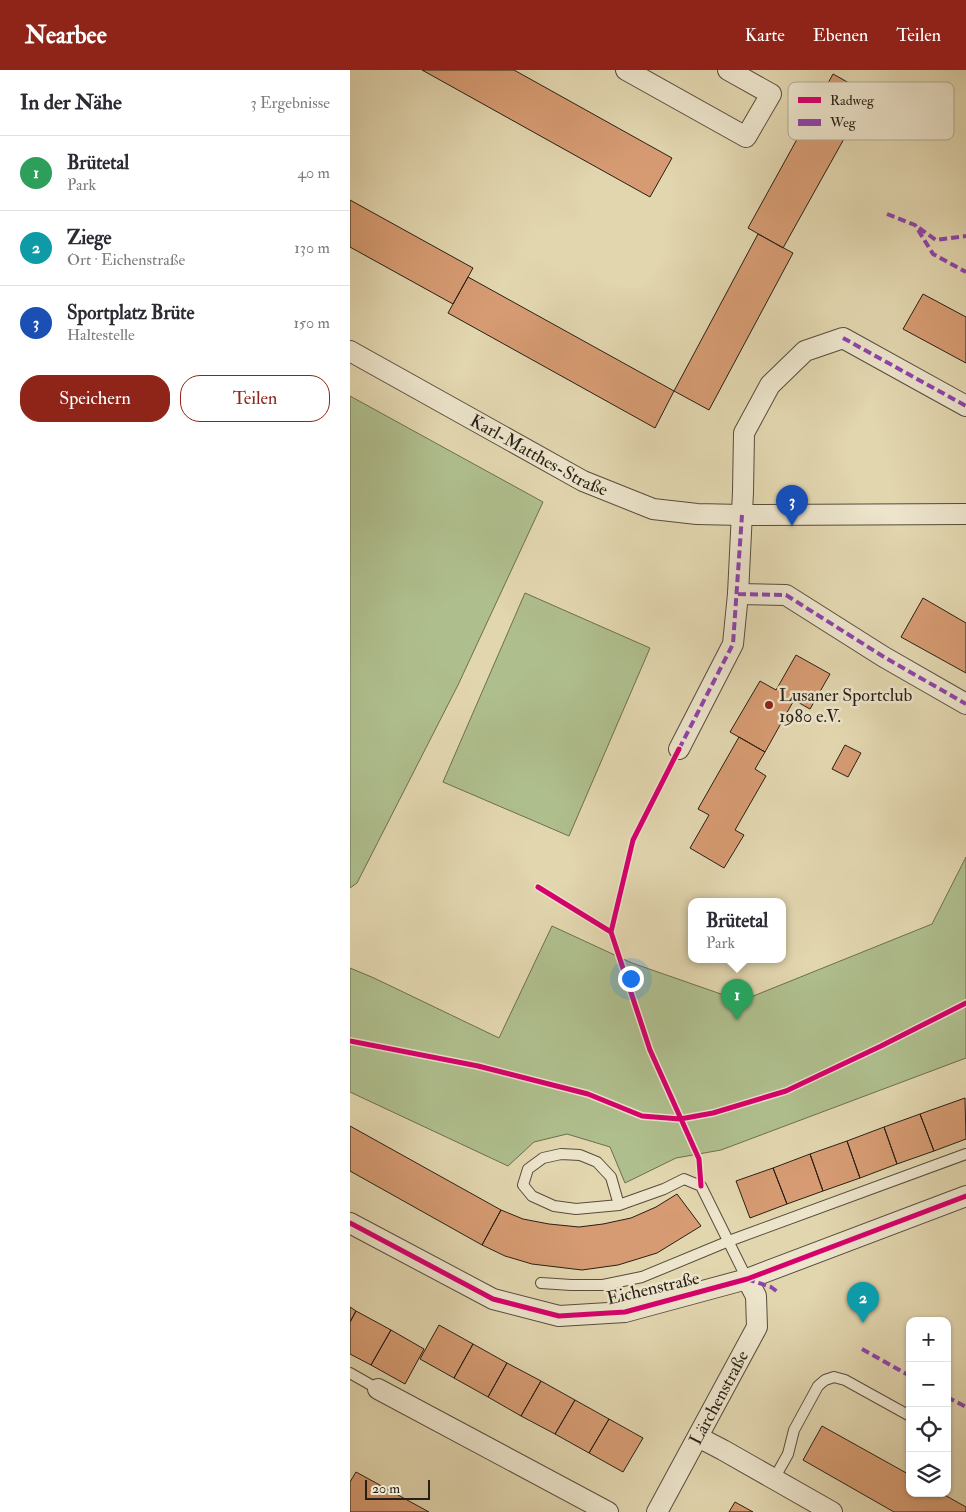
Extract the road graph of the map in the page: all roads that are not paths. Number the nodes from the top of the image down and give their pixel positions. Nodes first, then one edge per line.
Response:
1 (626, 70) edge
2 (728, 70) edge
3 (350, 351) edge
4 (966, 406) edge
5 (966, 514) edge
6 (742, 515) junction
7 (738, 594) junction
8 (966, 704) edge
9 (679, 749) dead end
10 (966, 1154) edge
11 (966, 1196) edge
12 (619, 1205) junction
13 (350, 1224) edge
14 (729, 1241) junction
15 (747, 1279) junction
16 (541, 1283) dead end
17 (350, 1373) edge
18 (378, 1389) joint
19 (906, 1414) edge
20 (698, 1437) junction
21 (774, 1479) junction
22 (608, 1512) edge
23 (657, 1512) edge
24 (832, 1512) edge

1 - 2 street
3 - 6 street, Karl-Matthes-Straße
4 - 6 street
5 - 6 street, Karl-Matthes-Straße
6 - 7 street
7 - 8 street
7 - 9 street
10 - 14 lane
11 - 15 street, Eichenstraße
12 - 12 lane
12 - 14 lane
13 - 15 street, Eichenstraße
14 - 15 lane
14 - 16 lane
15 - 20 street, Lärchenstraße
17 - 18 lane
18 - 22 street
19 - 21 lane
20 - 21 street
20 - 23 street, Lärchenstraße
21 - 24 street

